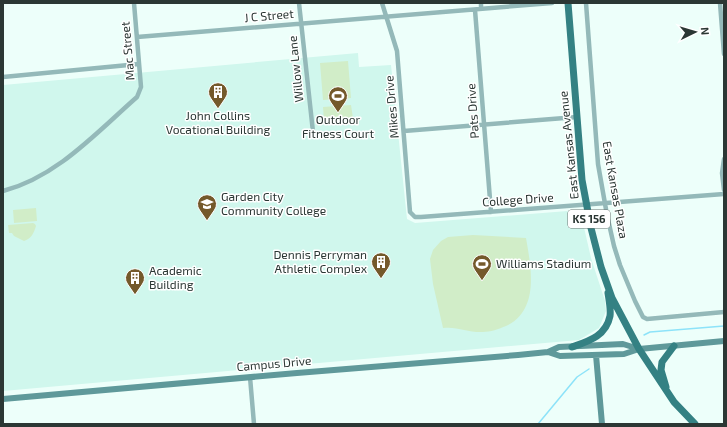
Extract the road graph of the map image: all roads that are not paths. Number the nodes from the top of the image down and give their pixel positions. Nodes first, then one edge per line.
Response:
1 (134, 3) edge
2 (299, 3) edge
3 (382, 3) edge
4 (481, 3) edge
5 (552, 3) edge
6 (568, 3) edge
7 (586, 3) edge
8 (720, 3) edge
9 (481, 9) junction
10 (475, 10) junction
11 (386, 16) junction
12 (301, 24) junction
13 (137, 37) junction
14 (724, 54) edge
15 (139, 64) junction
16 (3, 77) edge
17 (577, 117) junction
18 (484, 125) junction
19 (313, 132) dead end
20 (404, 132) junction
21 (724, 159) edge
22 (724, 190) edge
23 (3, 191) edge
24 (724, 194) edge
25 (604, 203) junction
26 (586, 204) junction
27 (410, 212) joint
28 (491, 212) junction
29 (608, 285) junction
30 (724, 312) edge
31 (724, 341) edge
32 (674, 346) junction
33 (572, 347) junction
34 (639, 349) junction
35 (548, 352) junction
36 (596, 355) junction
37 (250, 377) junction
38 (667, 392) junction
39 (3, 399) edge
40 (254, 424) edge
41 (602, 424) edge
42 (695, 424) edge

1 - 13 street, Mac Street
2 - 12 street, Willow Lane
3 - 11 street, Mikes Drive
4 - 9 street
5 - 9 street
6 - 17 main road, East Kansas Avenue / KS 156
7 - 25 street, East Kansas Plaza
8 - 14 street
9 - 10 street, J C Street
10 - 11 street, J C Street
10 - 18 street, Pats Drive
11 - 12 street, J C Street
11 - 20 street, Mikes Drive
12 - 13 street, J C Street
12 - 19 street, Willow Lane
13 - 15 street, Mac Street
15 - 16 street
15 - 23 street, Mac Street
17 - 18 street
17 - 26 main road, East Kansas Avenue / KS 156
18 - 20 street
18 - 28 street, Pats Drive
20 - 27 street, Mikes Drive
21 - 22 street
24 - 25 street, College Drive
25 - 26 street, College Drive
25 - 30 street, East Kansas Plaza
26 - 28 street, College Drive
26 - 29 main road, East Kansas Avenue / KS 156
27 - 28 street, College Drive
29 - 33 main road
29 - 34 main road, East Kansas Avenue / KS 156
31 - 32 main road, Campus Drive
32 - 34 main road, Campus Drive
32 - 38 main road
33 - 34 main road, Campus Drive
33 - 35 main road, Campus Drive
34 - 36 main road, Campus Drive
34 - 38 main road, East Kansas Avenue / KS 156
35 - 36 main road, Campus Drive
35 - 37 main road, Campus Drive
36 - 41 main road
37 - 39 main road, Campus Drive
37 - 40 street
38 - 42 main road, East Kansas Avenue / KS 156

